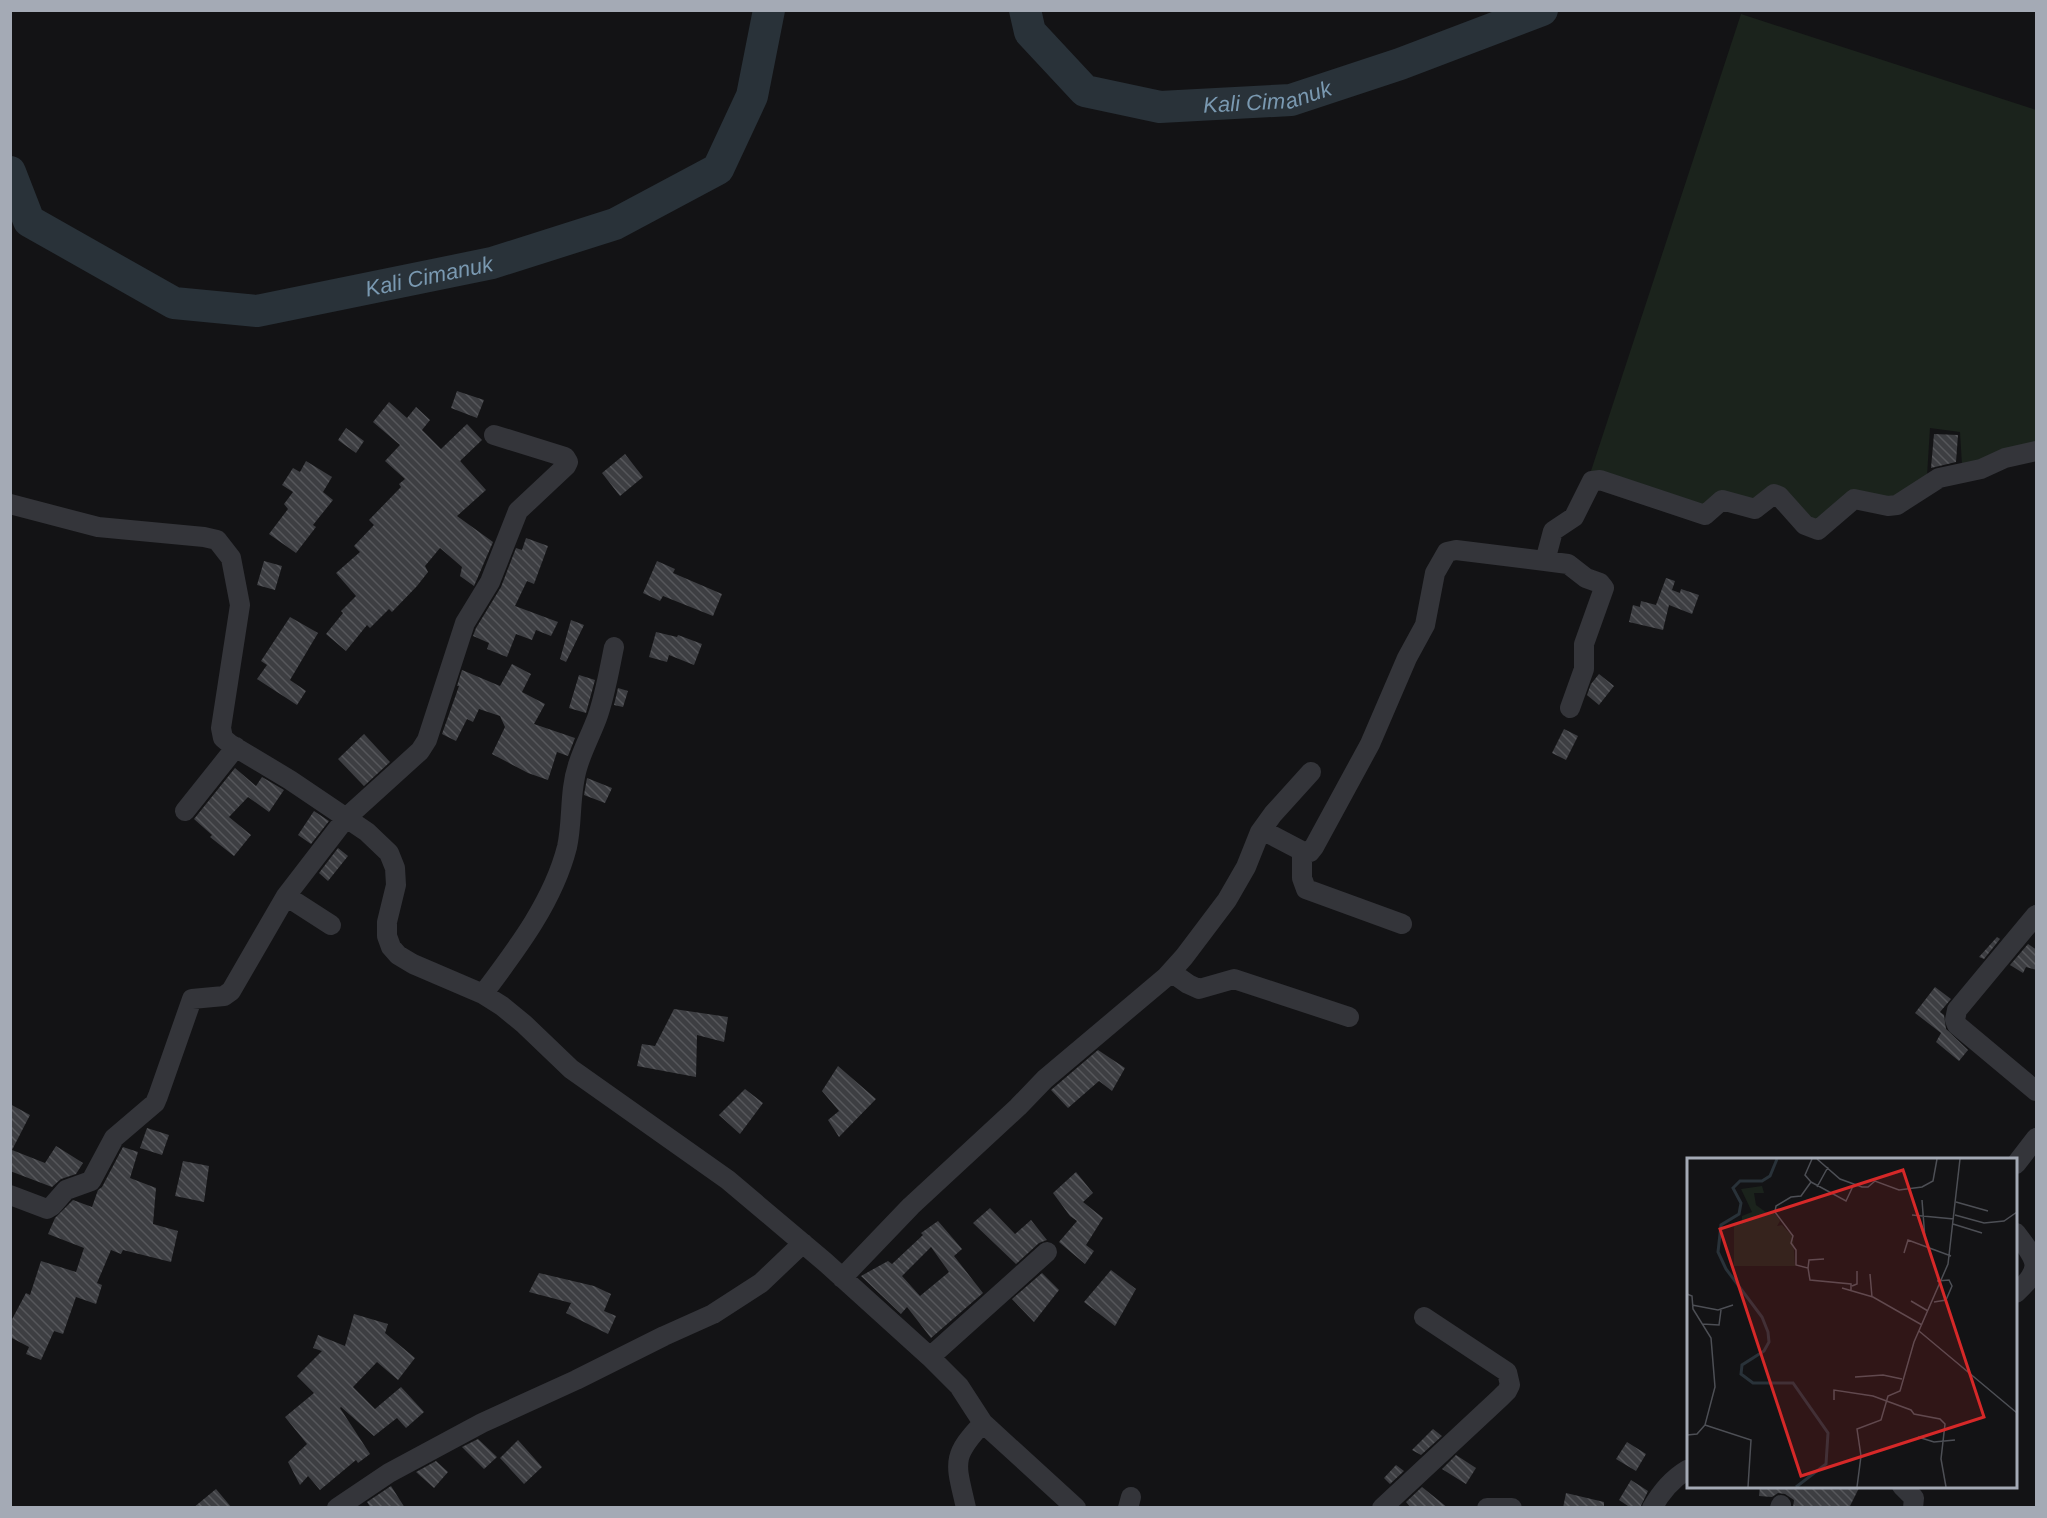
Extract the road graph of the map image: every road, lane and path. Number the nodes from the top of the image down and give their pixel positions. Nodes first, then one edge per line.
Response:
1 (494, 435) dead end
2 (2037, 451) edge
3 (10, 504) edge
4 (1545, 561) junction
5 (614, 647) dead end
6 (1569, 708) dead end
7 (236, 747) junction
8 (1311, 772) dead end
9 (185, 811) dead end
10 (346, 818) junction
11 (1262, 830) junction
12 (1302, 851) junction
13 (286, 896) junction
14 (2037, 915) edge
15 (1402, 924) dead end
16 (331, 925) dead end
17 (1171, 972) junction
18 (483, 994) junction
19 (1349, 1017) dead end
20 (2037, 1091) edge
21 (2037, 1138) edge
22 (2017, 1163) edge
23 (10, 1195) edge
24 (2017, 1234) edge
25 (802, 1243) junction
26 (1047, 1252) dead end
27 (842, 1278) junction
28 (2017, 1292) edge
29 (1424, 1317) dead end
30 (930, 1357) junction
31 (983, 1424) junction
32 (1687, 1470) edge
33 (1904, 1488) edge
34 (337, 1508) edge
35 (966, 1508) edge
36 (1076, 1508) edge
37 (1382, 1508) edge
38 (1486, 1508) edge
39 (1512, 1508) edge
40 (1652, 1508) edge
41 (1912, 1508) edge

1 - 10 street
2 - 4 street
3 - 7 street
4 - 6 street
4 - 12 street
5 - 18 street
7 - 9 street
7 - 10 street
8 - 11 street
10 - 13 street
10 - 18 street
11 - 12 street
11 - 17 street
12 - 15 street
13 - 16 street
13 - 23 street
14 - 20 street
17 - 19 street
17 - 27 street
18 - 25 street
21 - 22 street
24 - 28 street
25 - 27 street
25 - 34 street
26 - 30 street
27 - 30 street
29 - 37 street
30 - 31 street
31 - 35 street
31 - 36 street
32 - 40 street
33 - 41 street
38 - 39 street

